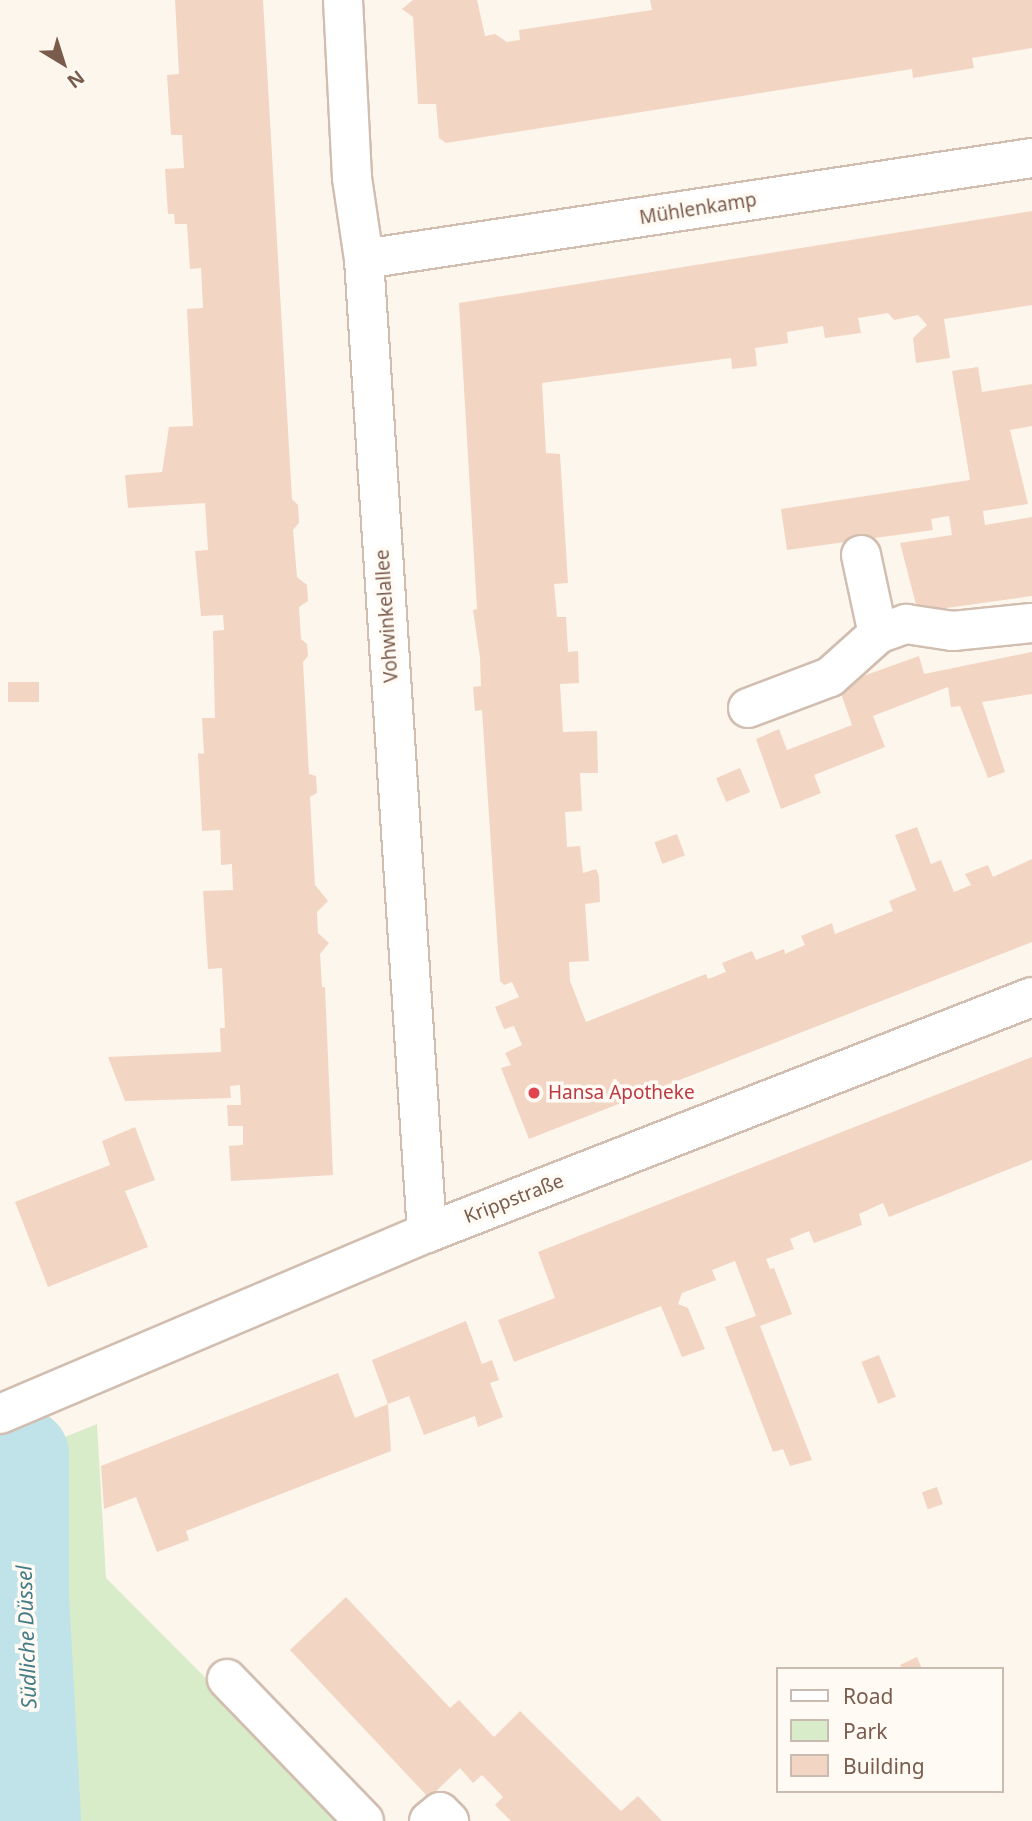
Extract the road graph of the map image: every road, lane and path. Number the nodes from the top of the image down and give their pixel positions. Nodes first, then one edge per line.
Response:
1 (343, 0) edge
2 (1032, 158) edge
3 (364, 259) junction
4 (861, 555) dead end
5 (1032, 623) edge
6 (878, 634) junction
7 (748, 708) dead end
8 (1032, 997) edge
9 (427, 1233) junction
10 (0, 1414) edge
11 (227, 1679) dead end
12 (364, 1821) edge
13 (429, 1821) edge
14 (449, 1821) edge

1 - 3 street, Vohwinkelallee
2 - 3 street, Mühlenkamp
3 - 9 street, Vohwinkelallee
4 - 6 street
5 - 6 street
6 - 7 street
8 - 9 street, Krippstraße
9 - 10 street, Krippstraße
11 - 12 street
13 - 14 street

